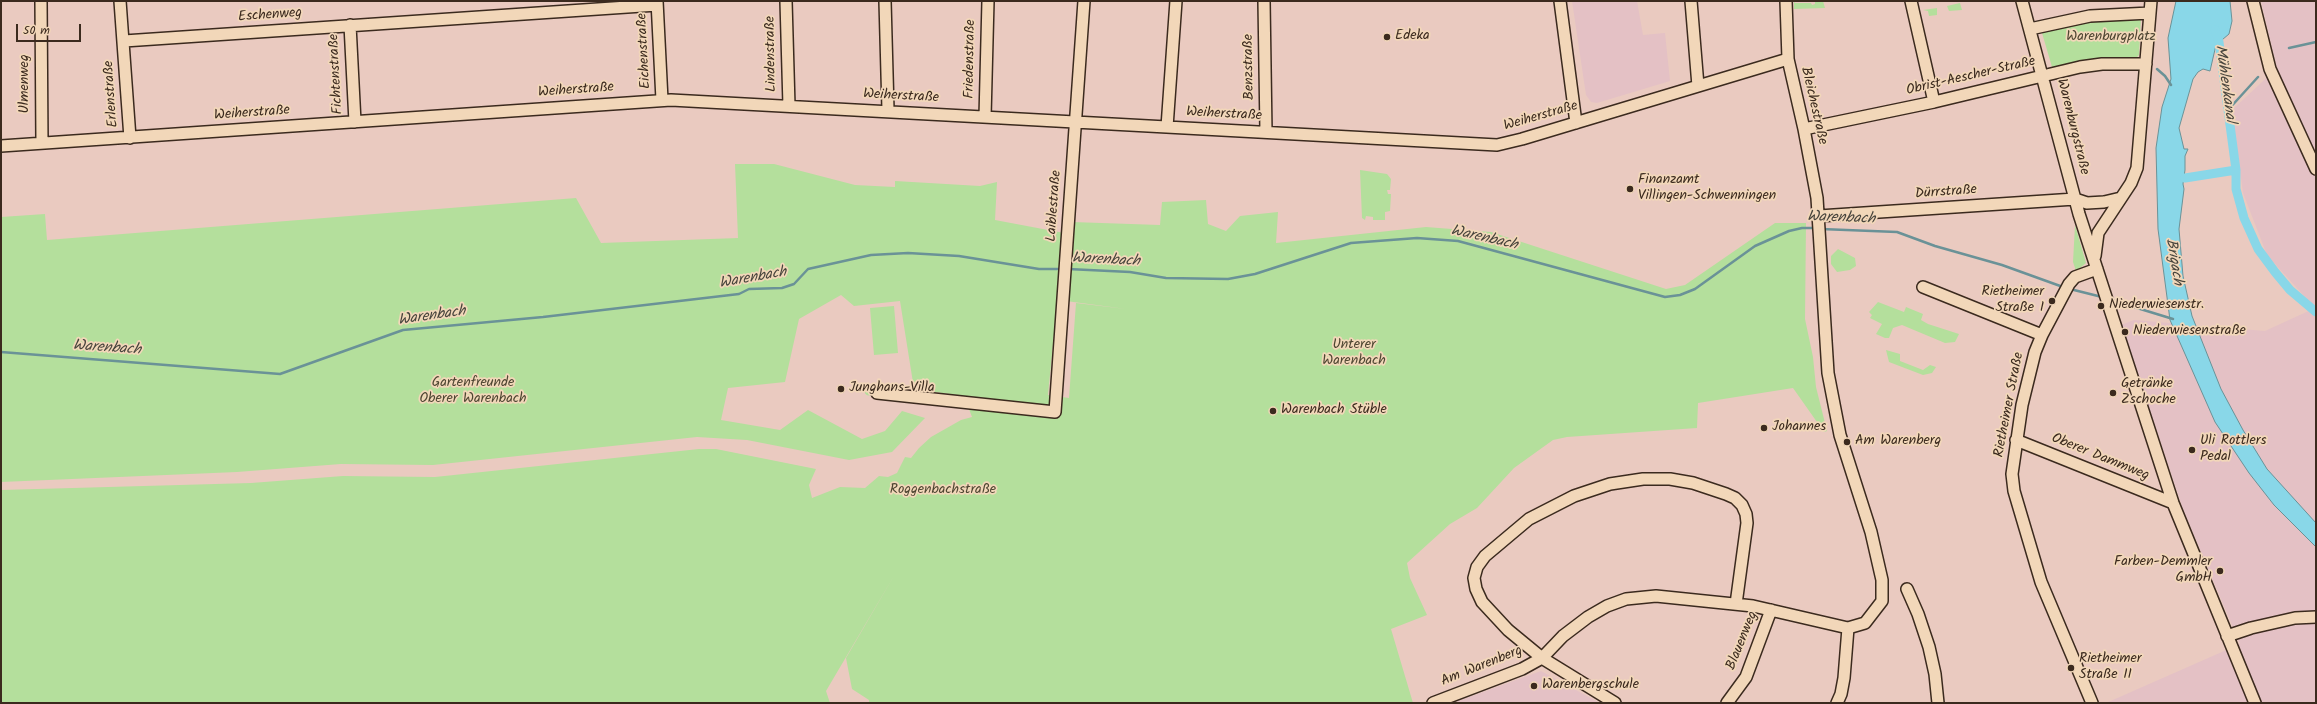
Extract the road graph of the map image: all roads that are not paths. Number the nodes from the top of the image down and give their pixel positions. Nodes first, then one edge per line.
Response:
1 (41, 1) edge
2 (120, 1) edge
3 (786, 1) edge
4 (885, 1) edge
5 (988, 1) edge
6 (1084, 1) edge
7 (1176, 1) edge
8 (1264, 1) edge
9 (1560, 1) edge
10 (1691, 1) edge
11 (1786, 1) edge
12 (1911, 1) edge
13 (2022, 1) edge
14 (2151, 1) edge
15 (2253, 1) edge
16 (657, 3) edge
17 (2150, 13) junction
18 (350, 25) junction
19 (2030, 29) junction
20 (124, 41) junction
21 (1788, 59) junction
22 (2146, 64) junction
23 (2043, 76) junction
24 (1698, 86) junction
25 (662, 100) junction
26 (1934, 102) junction
27 (788, 106) junction
28 (888, 110) junction
29 (985, 117) junction
30 (1076, 121) junction
31 (355, 122) junction
32 (1576, 123) junction
33 (1168, 127) junction
34 (1804, 129) junction
35 (1266, 132) junction
36 (130, 138) junction
37 (42, 142) junction
38 (1, 146) edge
39 (2316, 169) edge
40 (2121, 198) junction
41 (2075, 199) junction
42 (1819, 219) junction
43 (2096, 265) junction
44 (1923, 287) dead end
45 (2042, 335) junction
46 (877, 393) dead end
47 (2016, 440) junction
48 (2173, 503) junction
49 (1907, 589) dead end
50 (1736, 604) junction
51 (1772, 610) junction
52 (2316, 617) edge
53 (1848, 628) junction
54 (2227, 636) junction
55 (1542, 658) junction
56 (1433, 703) edge
57 (1615, 703) edge
58 (1727, 703) edge
59 (1837, 703) edge
60 (1938, 703) edge
61 (2092, 703) edge
62 (2255, 703) edge

1 - 37 street, Ulmenweg
2 - 20 street, Erlenstraße
3 - 27 street, Lindenstraße
4 - 28 street
5 - 29 street, Friedenstraße
6 - 30 street, Laiblestraße
7 - 33 street
8 - 35 street, Benzstraße
9 - 32 street
10 - 24 street
11 - 21 street, Bleichestraße
12 - 26 street
13 - 19 street, Warenburgstraße
14 - 17 street
15 - 39 street
16 - 18 street, Eschenweg
16 - 25 street, Eichenstraße
17 - 19 street
17 - 22 street
18 - 20 street, Eschenweg
18 - 31 street, Fichtenstraße
19 - 23 street, Warenburgstraße
20 - 36 street, Erlenstraße
21 - 24 street, Weiherstraße
21 - 34 street, Bleichestraße
22 - 23 street, Obrist-Aescher-Straße
22 - 40 street
23 - 26 street, Obrist-Aescher-Straße
23 - 41 street, Warenburgstraße
24 - 32 street, Weiherstraße
25 - 27 street, Weiherstraße
25 - 31 street, Weiherstraße
26 - 34 street, Obrist-Aescher-Straße
27 - 28 street, Weiherstraße
28 - 29 street, Weiherstraße
29 - 30 street, Weiherstraße
30 - 33 street, Weiherstraße
30 - 46 street, Laiblestraße
31 - 36 street, Weiherstraße
32 - 35 street, Weiherstraße
33 - 35 street, Weiherstraße
34 - 42 street, Bleichestraße
36 - 37 street, Weiherstraße
37 - 38 street, Weiherstraße
40 - 41 street, Dürrstraße
40 - 43 street
41 - 42 street, Dürrstraße
41 - 43 street, Warenburgstraße
42 - 53 street
43 - 45 street, Rietheimer Straße
43 - 48 street
44 - 45 street
45 - 47 street, Rietheimer Straße
47 - 48 street, Oberer Dammweg
47 - 61 street, Rietheimer Straße
48 - 54 street
49 - 60 street
50 - 51 street, Am Warenberg
50 - 55 street, Am Warenberg
50 - 55 street
51 - 53 street, Am Warenberg
51 - 58 street, Blauenweg
52 - 54 street
53 - 59 street
54 - 62 street
55 - 56 street, Am Warenberg
55 - 57 street

